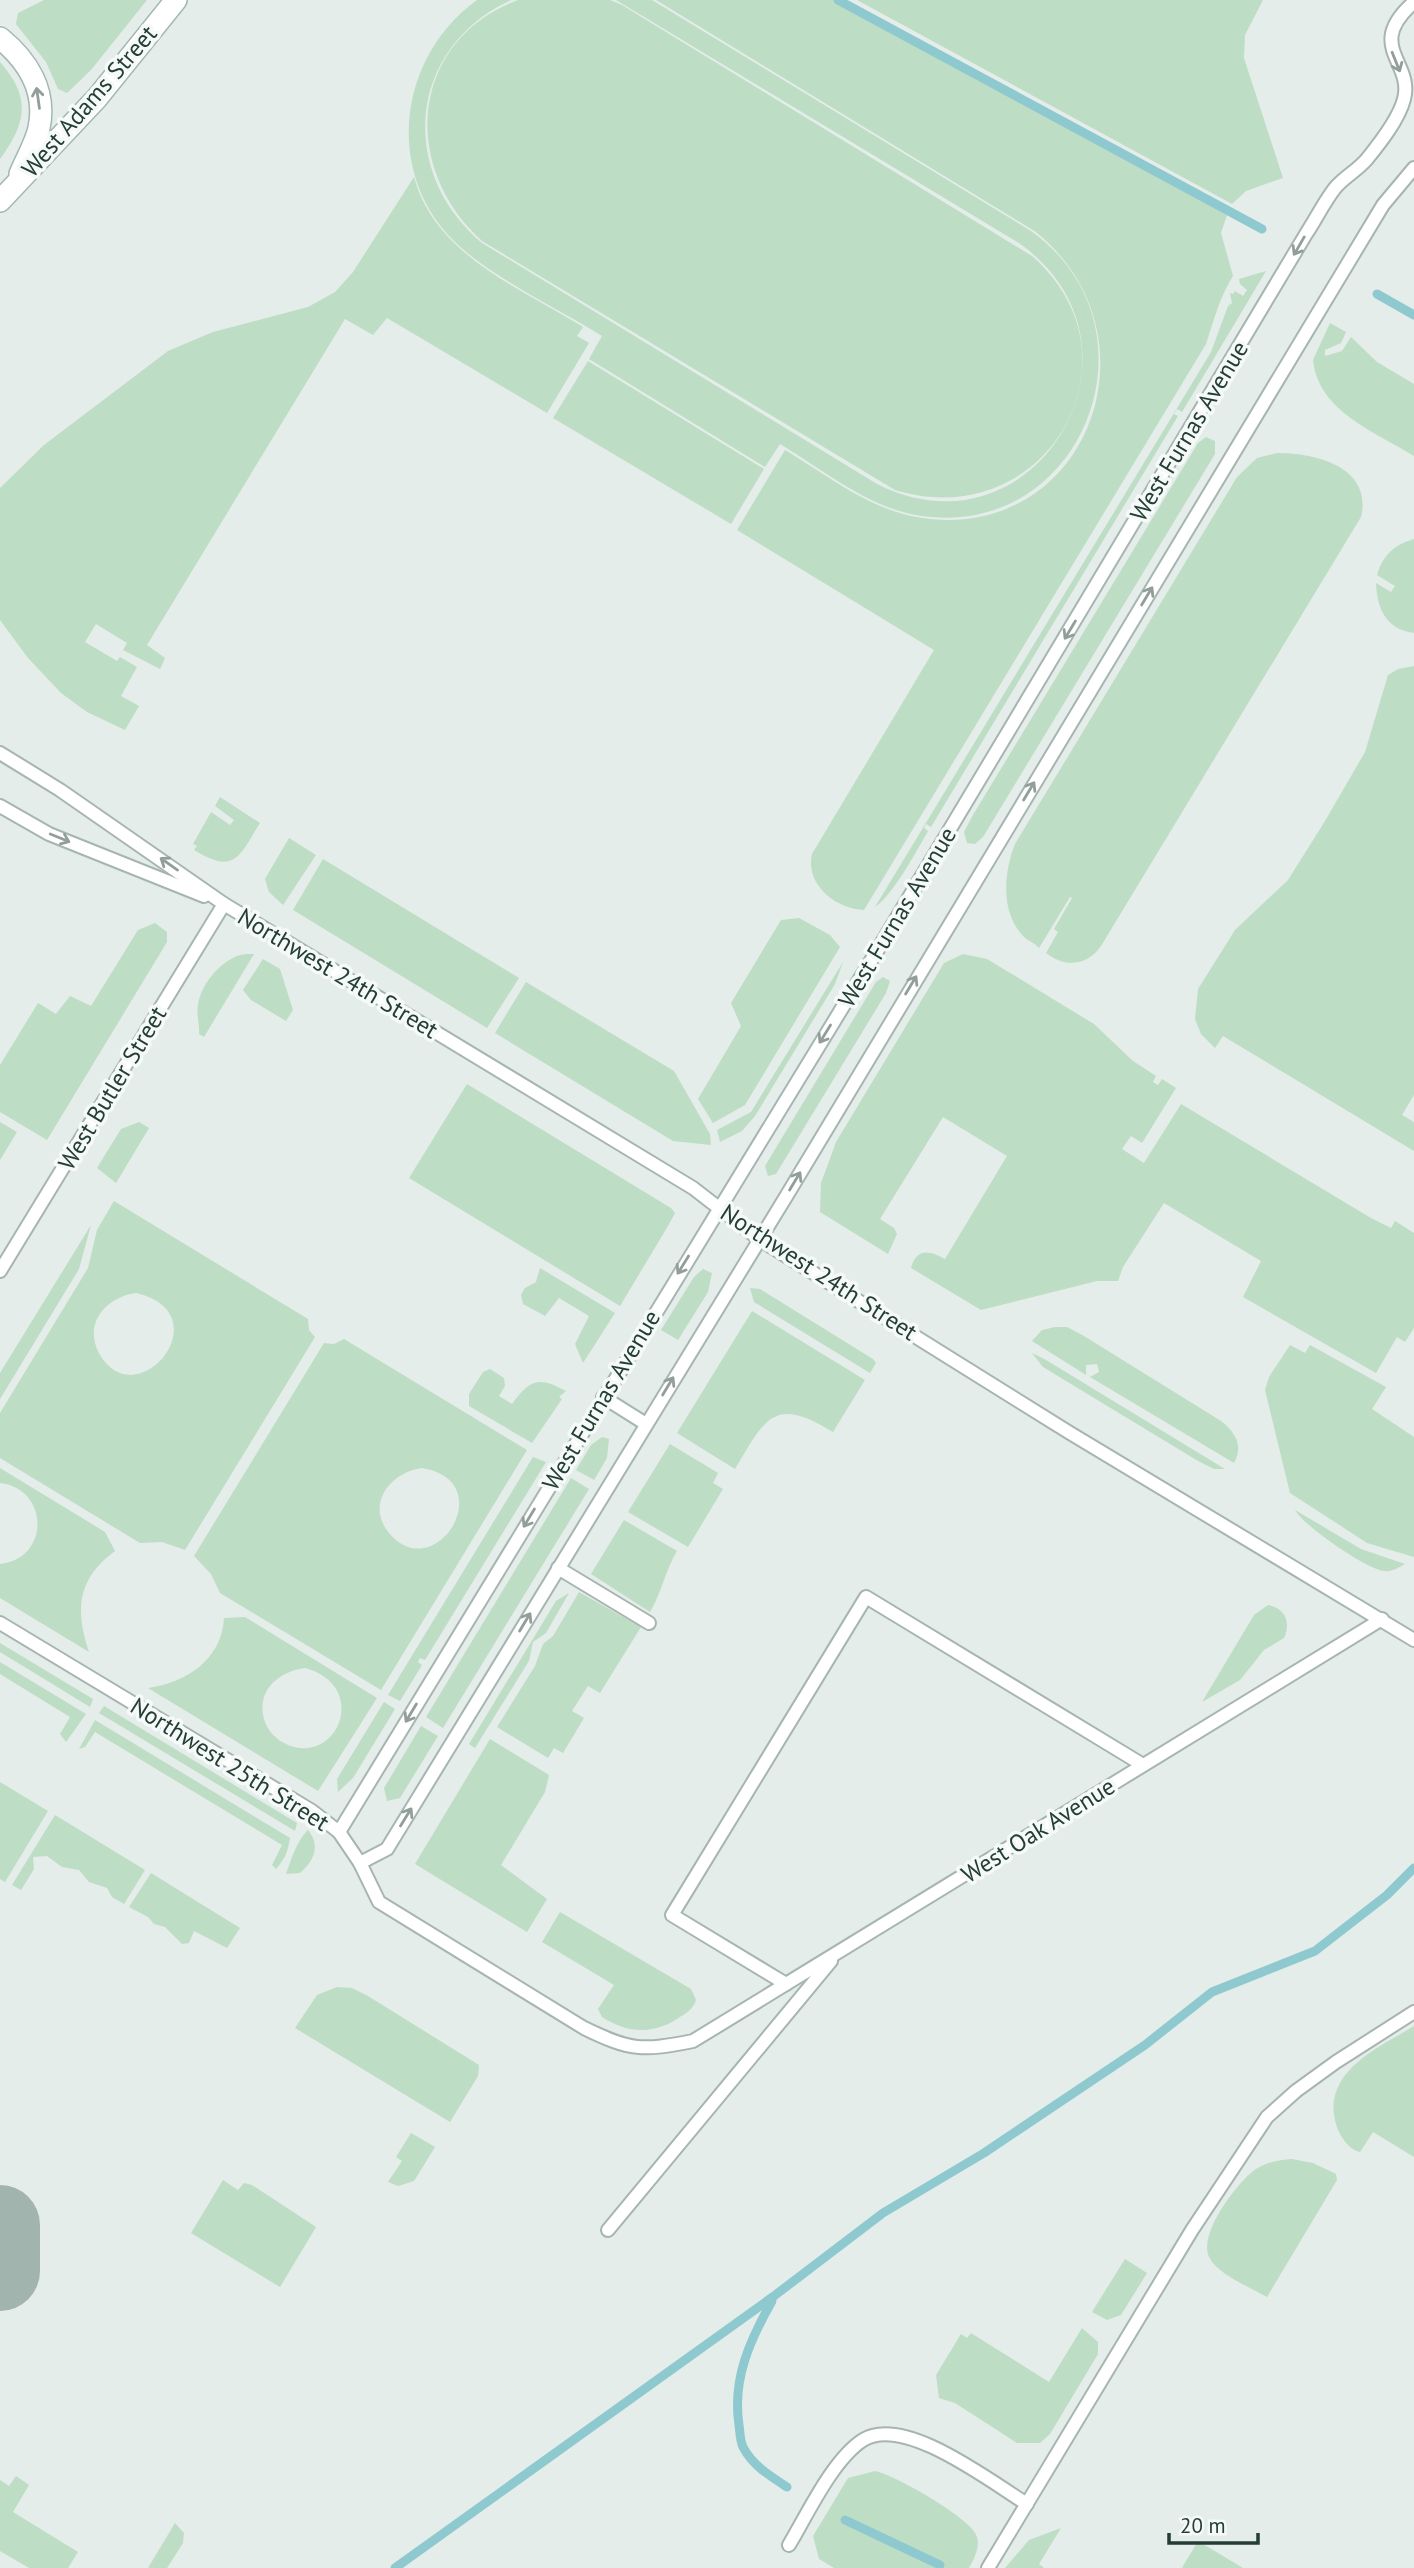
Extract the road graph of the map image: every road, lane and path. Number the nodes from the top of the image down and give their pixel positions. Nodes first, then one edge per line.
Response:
1 (176, 0) edge
2 (1414, 2) edge
3 (0, 38) edge
4 (1414, 168) edge
5 (16, 186) junction
6 (0, 201) edge
7 (0, 753) edge
8 (0, 806) edge
9 (224, 904) junction
10 (719, 1208) junction
11 (759, 1239) junction
12 (0, 1271) edge
13 (603, 1397) junction
14 (646, 1424) junction
15 (558, 1568) junction
16 (1382, 1619) junction
17 (0, 1623) edge
18 (649, 1623) dead end
19 (1414, 1640) edge
20 (1143, 1765) junction
21 (339, 1832) junction
22 (360, 1863) junction
23 (838, 1952) junction
24 (786, 1984) junction
25 (1414, 2012) edge
26 (693, 2042) joint
27 (608, 2230) dead end
28 (1027, 2504) junction
29 (789, 2545) dead end
30 (988, 2568) edge

1 - 5 main road, West Adams Street
2 -> 10 lane, West Furnas Avenue
5 -> 3 main road
11 -> 4 lane, West Furnas Avenue
5 - 6 main road, West Adams Street
9 -> 7 lane, Northwest 24th Street
8 -> 9 lane, Northwest 24th Street
9 - 10 lane, Northwest 24th Street
9 - 12 lane, West Butler Street
10 - 11 lane, Northwest 24th Street
10 -> 13 lane, West Furnas Avenue
14 -> 11 lane, West Furnas Avenue
11 - 16 lane, Northwest 24th Street
13 - 14 lane
13 -> 21 lane, West Furnas Avenue
14 - 15 lane, West Furnas Avenue
15 - 18 lane
22 -> 15 lane, West Furnas Avenue
16 - 19 lane, Northwest 24th Street
16 - 20 lane, West Oak Avenue
17 - 21 lane, Northwest 25th Street
20 - 23 lane, West Oak Avenue
20 - 24 lane
21 - 22 lane, Northwest 25th Street
22 - 26 lane, Northwest 25th Street
23 - 24 lane, West Oak Avenue
23 - 27 lane
24 - 26 lane, West Oak Avenue
25 - 28 lane
28 - 29 lane
28 - 30 lane

